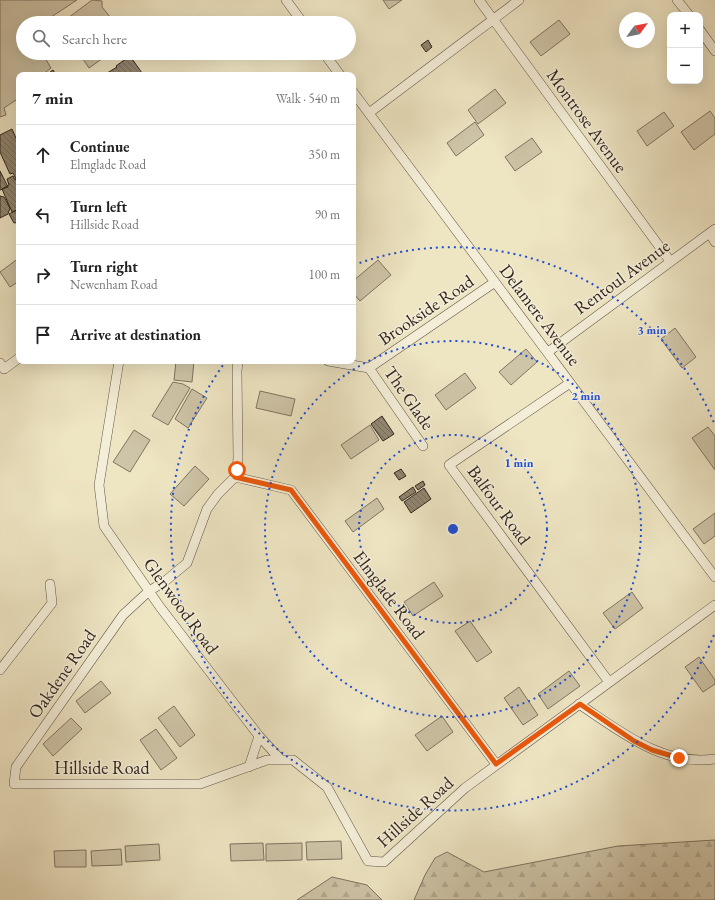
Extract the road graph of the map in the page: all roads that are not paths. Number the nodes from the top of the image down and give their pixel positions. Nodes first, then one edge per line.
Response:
1 (286, 0) edge
2 (479, 0) edge
3 (520, 0) edge
4 (677, 0) edge
5 (686, 12) edge
6 (297, 16) edge
7 (494, 20) junction
8 (703, 34) edge
9 (715, 51) edge
10 (329, 60) edge
11 (338, 72) edge
12 (356, 96) edge
13 (369, 113) junction
14 (712, 231) edge
15 (715, 242) edge
16 (670, 261) junction
17 (495, 282) junction
18 (548, 352) junction
19 (16, 359) edge
20 (119, 364) edge
21 (238, 364) edge
22 (346, 364) edge
23 (2, 366) edge
24 (369, 368) junction
25 (570, 383) junction
26 (423, 446) dead end
27 (235, 477) junction
28 (715, 577) edge
29 (50, 584) dead end
30 (149, 591) junction
31 (715, 604) edge
32 (0, 670) edge
33 (609, 682) junction
34 (580, 704) junction
35 (259, 736) junction
36 (715, 759) edge
37 (281, 760) junction
38 (496, 764) junction
39 (249, 767) junction
40 (14, 784) joint

1 - 6 street
2 - 7 street, Montrose Avenue
3 - 7 street
4 - 5 street
7 - 13 street
7 - 16 street, Montrose Avenue
8 - 9 street
10 - 11 street
12 - 13 street, Delamere Avenue
13 - 17 street, Delamere Avenue
14 - 15 street
14 - 16 street, Rentoul Avenue
16 - 18 street, Rentoul Avenue
17 - 18 street, Delamere Avenue
17 - 24 street, Brookside Road
18 - 25 street, Delamere Avenue
19 - 23 street
20 - 30 street, Glenwood Road
21 - 27 street
22 - 24 street, Brookside Road
24 - 26 street, The Glade
25 - 28 street, Delamere Avenue
25 - 33 street, Balfour Road
27 - 30 street, Oakdene Road
27 - 38 street, Elmglade Road
29 - 32 street
30 - 35 street, Glenwood Road
30 - 40 street, Oakdene Road
31 - 33 street, Hillside Road
33 - 34 street, Hillside Road
34 - 36 street
34 - 38 street, Hillside Road
35 - 37 street, Glenwood Road
35 - 39 street
37 - 38 street, Hillside Road
37 - 39 street, Hillside Road
39 - 40 street, Hillside Road

